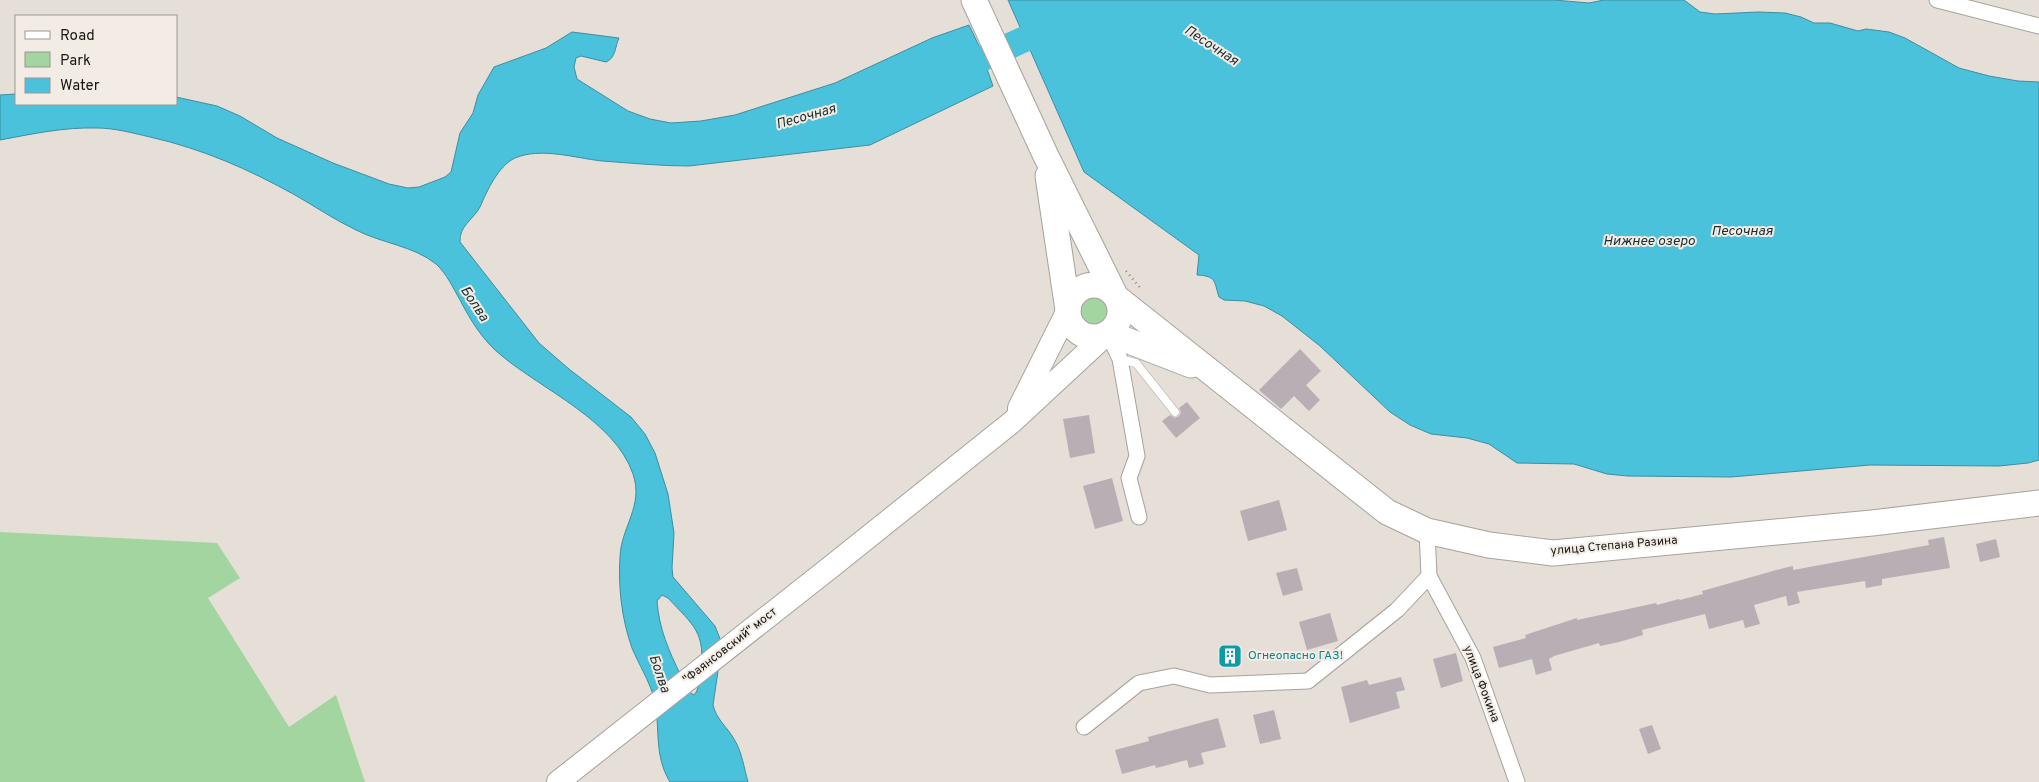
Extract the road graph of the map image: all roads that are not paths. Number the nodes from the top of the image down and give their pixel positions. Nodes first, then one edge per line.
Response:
1 (1937, 0) edge
2 (977, 7) edge
3 (2039, 26) edge
4 (1045, 154) junction
5 (1116, 297) junction
6 (1068, 310) junction
7 (1108, 333) junction
8 (1120, 359) junction
9 (1212, 372) junction
10 (1175, 412) dead end
11 (1012, 422) junction
12 (2039, 503) edge
13 (1138, 517) dead end
14 (1427, 531) junction
15 (1429, 576) junction
16 (1084, 727) dead end
17 (558, 782) edge
18 (1518, 782) edge

1 - 3 street
2 - 4 main road
4 - 5 main road
4 - 6 main road
5 - 6 main road
5 - 7 main road
5 - 9 main road, улица Степана Разина
6 - 7 main road
6 - 11 main road
7 - 8 street
7 - 9 main road
7 - 11 main road, "Фаянсовский" мост
8 - 10 lane
8 - 13 street
9 - 14 main road, улица Степана Разина
11 - 17 main road, "Фаянсовский" мост
12 - 14 main road, улица Степана Разина
14 - 15 street, улица Фокина
15 - 16 street
15 - 18 street, улица Фокина

